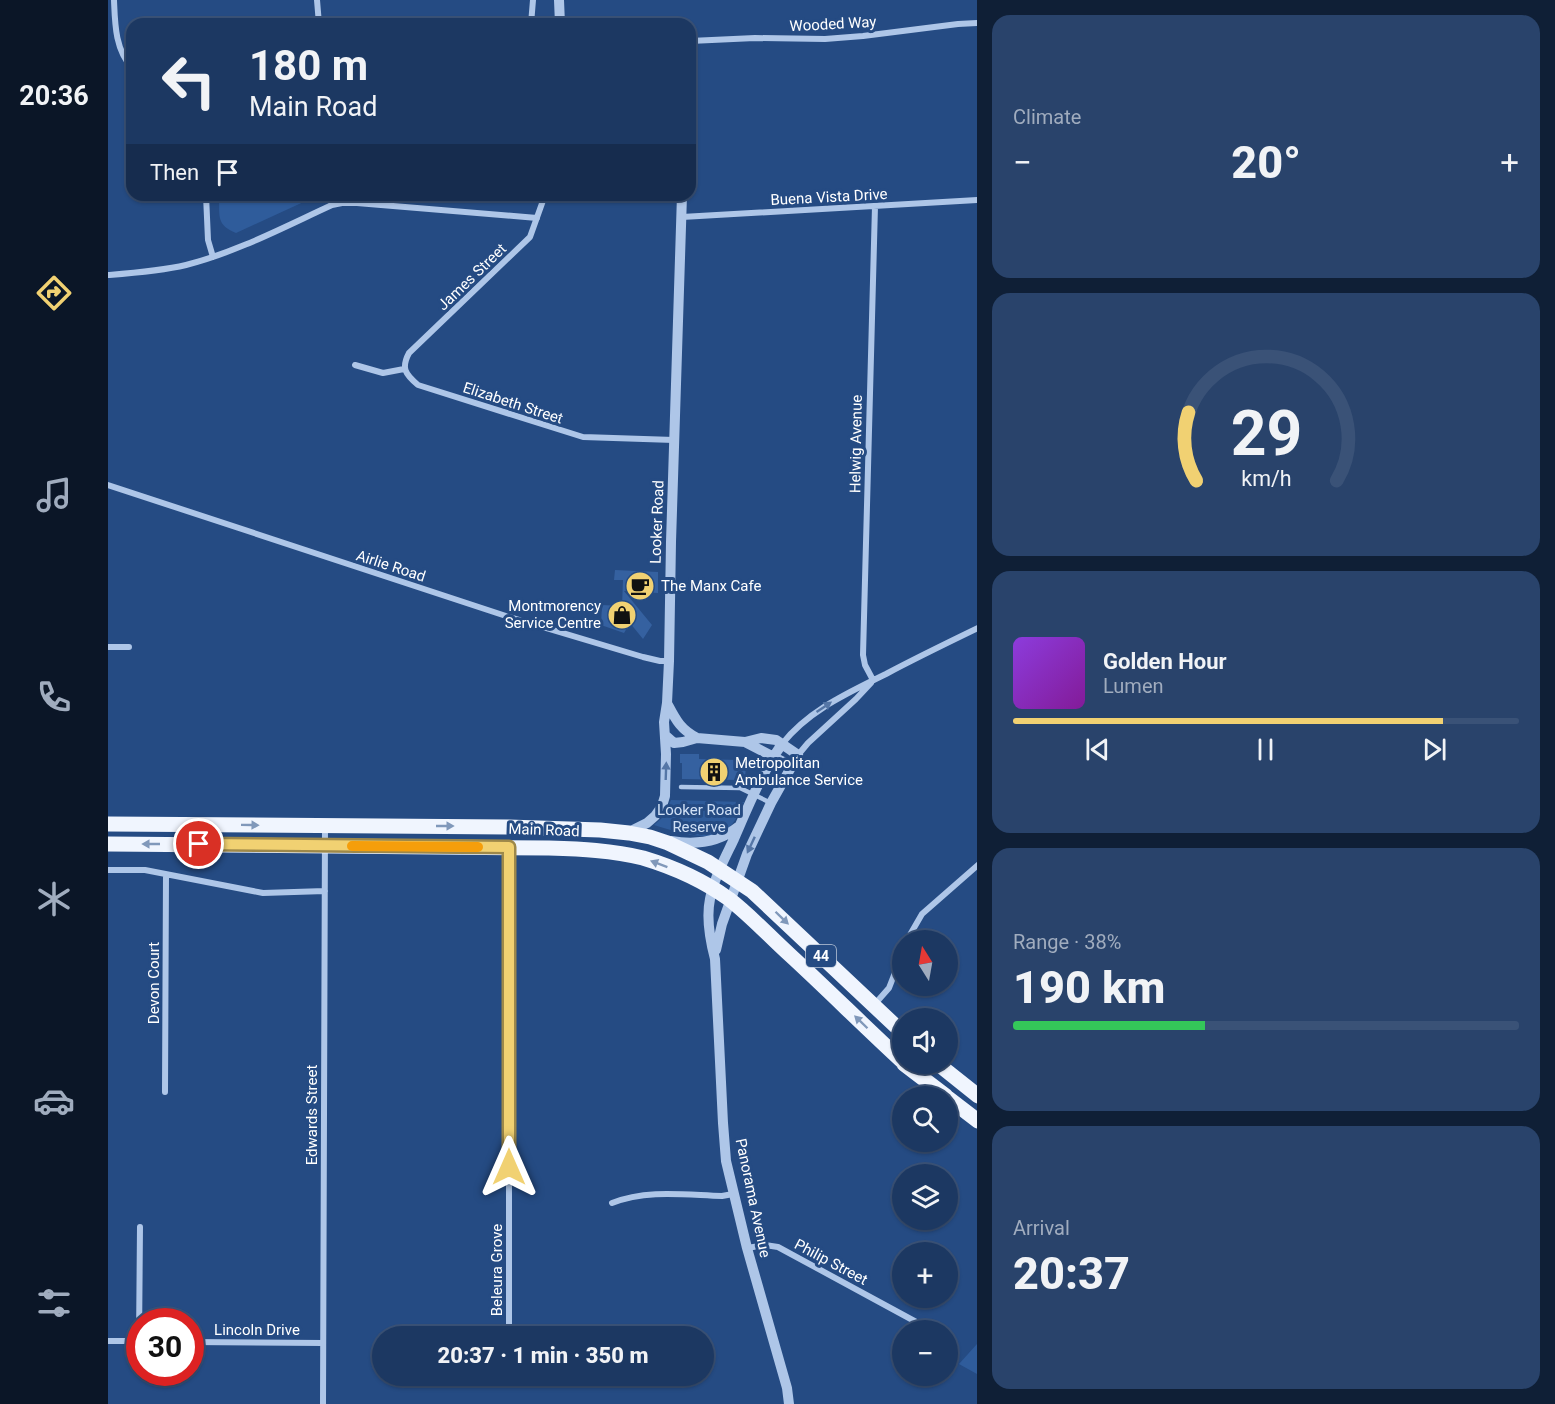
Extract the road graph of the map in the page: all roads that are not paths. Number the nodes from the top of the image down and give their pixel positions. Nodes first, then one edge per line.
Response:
1 (114, 0) edge
2 (317, 0) edge
3 (533, 0) edge
4 (559, 0) edge
5 (318, 18) edge
6 (532, 18) edge
7 (560, 18) edge
8 (977, 23) edge
9 (696, 41) edge
10 (126, 60) edge
11 (977, 200) edge
12 (206, 201) edge
13 (331, 201) edge
14 (543, 201) edge
15 (682, 201) edge
16 (332, 205) junction
17 (875, 206) junction
18 (682, 217) junction
19 (537, 218) junction
20 (213, 257) junction
21 (108, 275) edge
22 (355, 365) dead end
23 (405, 369) junction
24 (675, 440) junction
25 (108, 485) edge
26 (977, 628) edge
27 (129, 646) dead end
28 (108, 647) edge
29 (669, 661) junction
30 (873, 680) junction
31 (667, 703) junction
32 (665, 735) junction
33 (697, 738) junction
34 (745, 742) junction
35 (783, 744) junction
36 (798, 755) junction
37 (774, 756) junction
38 (791, 766) junction
39 (681, 787) dead end
40 (754, 795) junction
41 (771, 803) junction
42 (108, 824) edge
43 (741, 824) junction
44 (325, 825) junction
45 (629, 832) junction
46 (650, 837) junction
47 (108, 844) edge
48 (326, 845) junction
49 (509, 847) junction
50 (977, 866) edge
51 (720, 869) junction
52 (108, 870) edge
53 (166, 874) junction
54 (738, 880) junction
55 (713, 888) junction
56 (325, 891) junction
57 (731, 901) junction
58 (913, 930) edge
59 (715, 959) junction
60 (892, 980) edge
61 (874, 1005) junction
62 (892, 1022) edge
63 (892, 1051) edge
64 (918, 1074) edge
65 (950, 1074) edge
66 (933, 1086) edge
67 (165, 1092) dead end
68 (977, 1095) edge
69 (958, 1106) edge
70 (977, 1120) edge
71 (733, 1194) junction
72 (612, 1203) dead end
73 (140, 1227) dead end
74 (747, 1248) junction
75 (139, 1308) edge
76 (913, 1320) edge
77 (509, 1326) edge
78 (108, 1341) edge
79 (126, 1341) edge
80 (204, 1342) edge
81 (323, 1343) junction
82 (323, 1404) edge
83 (789, 1404) edge

1 - 10 street
2 - 5 street
3 - 6 street
4 - 7 street
8 - 9 street, Wooded Way
11 - 17 street, Buena Vista Drive
12 - 20 street
13 - 16 street
14 - 19 street, James Street
15 - 18 street, Looker Road
16 - 19 street
16 - 20 street
17 - 18 street, Buena Vista Drive
17 - 30 street, Helwig Avenue
18 - 24 street, Looker Road
19 - 23 street, James Street
20 - 21 street
22 - 23 street
23 - 24 street, Elizabeth Street
24 - 29 street, Looker Road
25 - 29 street, Airlie Road
26 - 30 street
27 - 28 street
29 - 31 street, Looker Road
35 -> 30 street
30 - 36 street
31 - 32 street, Looker Road
31 - 33 street
32 - 33 street
45 -> 32 street, Looker Road
33 - 34 street
34 - 35 street
34 - 37 street
35 - 36 street
35 - 37 street, Panorama Avenue
36 - 38 street, Panorama Avenue
37 - 38 street
37 - 40 street, Panorama Avenue
38 - 41 street, Panorama Avenue
39 - 40 lane
40 - 41 lane
40 - 43 street, Panorama Avenue
41 -> 54 street, Panorama Avenue
42 -> 44 main road, Main Road / 44
43 - 46 street
43 - 51 street, Panorama Avenue
44 -> 45 main road, Main Road / 44
44 - 48 street, Edwards Street
45 - 46 main road, Main Road / 44
46 - 51 main road, Main Road / 44
48 -> 47 main road, Main Road / 44
48 - 49 main road, Main Road / 44
48 - 56 street, Edwards Street
55 -> 49 main road, Main Road / 44
49 - 77 street, Beleura Grove
50 - 58 street
51 - 54 main road, Main Road / 44
51 - 55 street, Panorama Avenue
52 - 53 street
53 - 56 street
53 - 67 street, Devon Court
54 - 57 street, Panorama Avenue
54 -> 61 main road, Main Road / 44
55 - 57 main road, Main Road / 44
55 - 59 street, Panorama Avenue
56 - 81 street, Edwards Street
57 - 59 street, Panorama Avenue
63 -> 57 main road, Main Road / 44
59 - 71 street, Panorama Avenue
60 - 61 street
61 - 62 main road, Main Road / 44
64 - 66 main road, Main Road / 44
65 - 68 main road
69 - 70 main road, Main Road / 44
71 - 72 street
71 - 74 street, Panorama Avenue
73 - 75 street
74 - 76 street, Philip Street
74 - 83 street, Panorama Avenue
78 - 79 street
80 - 81 street, Lincoln Drive
81 - 82 street, Edwards Street

